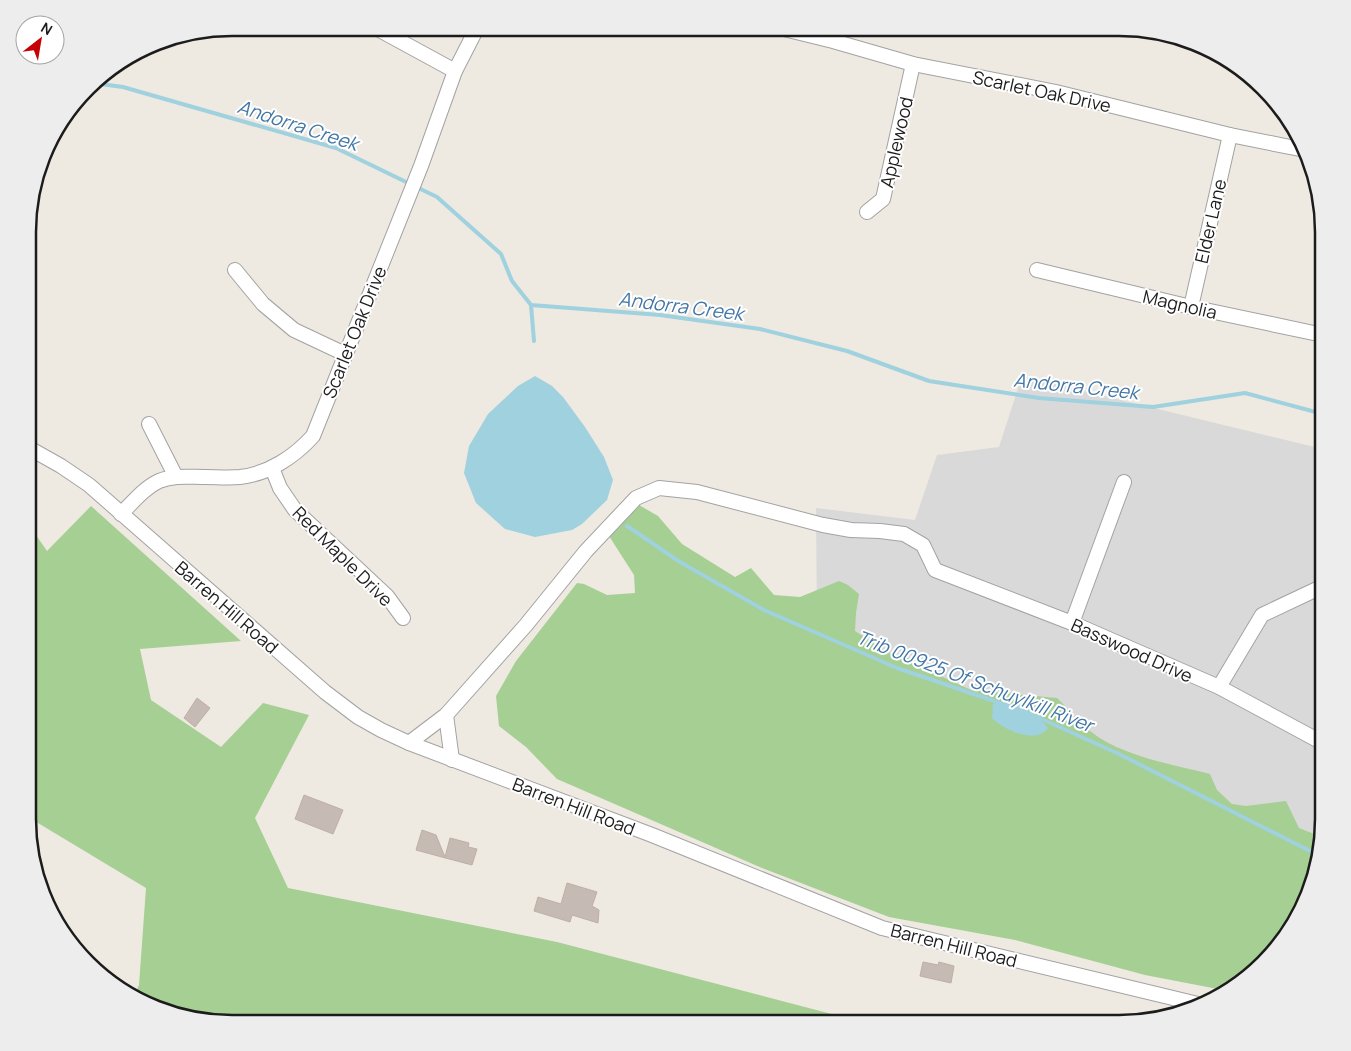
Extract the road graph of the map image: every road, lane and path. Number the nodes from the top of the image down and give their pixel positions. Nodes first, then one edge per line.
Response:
1 (391, 36) edge
2 (473, 36) edge
3 (813, 36) edge
4 (913, 64) junction
5 (455, 71) junction
6 (1230, 135) junction
7 (1296, 148) edge
8 (866, 212) dead end
9 (236, 270) dead end
10 (1037, 270) dead end
11 (1191, 307) junction
12 (1315, 333) edge
13 (345, 354) junction
14 (149, 424) dead end
15 (36, 452) edge
16 (272, 468) junction
17 (176, 477) junction
18 (1124, 482) dead end
19 (121, 514) junction
20 (1315, 590) edge
21 (403, 618) dead end
22 (1072, 623) junction
23 (1219, 687) junction
24 (446, 716) junction
25 (1315, 739) edge
26 (409, 743) junction
27 (452, 760) junction
28 (1189, 1002) edge

1 - 5 street
2 - 5 street, Scarlet Oak Drive
3 - 4 street, Scarlet Oak Drive
4 - 6 street, Scarlet Oak Drive
4 - 8 street, Applewood
5 - 13 street, Scarlet Oak Drive
6 - 7 street, Scarlet Oak Drive
6 - 11 street, Elder Lane
9 - 13 street
10 - 11 street, Magnolia
11 - 12 street, Magnolia
13 - 16 street, Scarlet Oak Drive
14 - 17 street
15 - 19 street, Barren Hill Road
16 - 17 street, Scarlet Oak Drive
16 - 21 street, Red Maple Drive
17 - 19 street, Scarlet Oak Drive
18 - 22 street
19 - 26 street, Barren Hill Road
20 - 23 street
22 - 23 street, Basswood Drive
22 - 24 street, Basswood Drive
23 - 25 street, Basswood Drive
24 - 26 street
24 - 27 street
26 - 27 street, Barren Hill Road
27 - 28 street, Barren Hill Road

